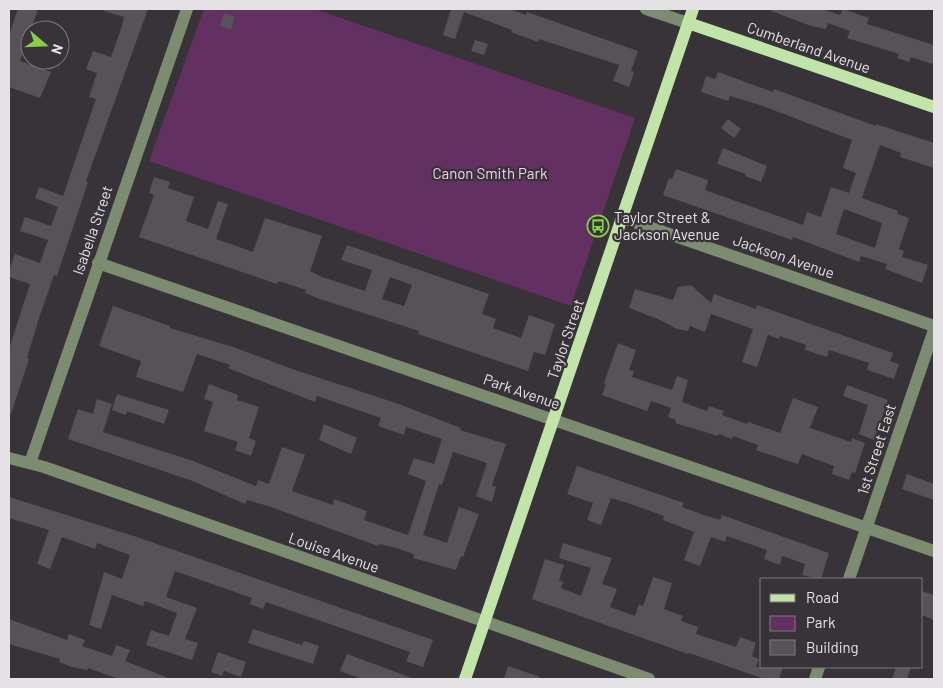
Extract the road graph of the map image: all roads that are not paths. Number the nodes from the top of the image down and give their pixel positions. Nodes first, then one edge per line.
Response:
1 (187, 9) edge
2 (646, 9) edge
3 (693, 9) edge
4 (688, 23) junction
5 (934, 107) edge
6 (623, 218) junction
7 (98, 263) junction
8 (934, 326) edge
9 (934, 330) edge
10 (554, 420) junction
11 (9, 458) edge
12 (30, 463) junction
13 (868, 528) junction
14 (934, 551) edge
15 (850, 578) edge
16 (485, 622) junction
17 (465, 679) edge
18 (649, 679) edge

1 - 7 street, Isabella Street
2 - 4 street, Cumberland Avenue
3 - 4 main road, Taylor Street
4 - 5 main road, Cumberland Avenue
4 - 6 main road, Taylor Street
6 - 8 street, Jackson Avenue
6 - 10 main road, Taylor Street
7 - 10 street, Park Avenue
7 - 12 street, Isabella Street
9 - 13 street, 1st Street East
10 - 13 street, Park Avenue
10 - 16 main road, Taylor Street
11 - 12 street, Louise Avenue
12 - 16 street, Louise Avenue
13 - 14 street, Park Avenue
13 - 15 street, 1st Street East
16 - 17 main road, Taylor Street
16 - 18 street, Louise Avenue

